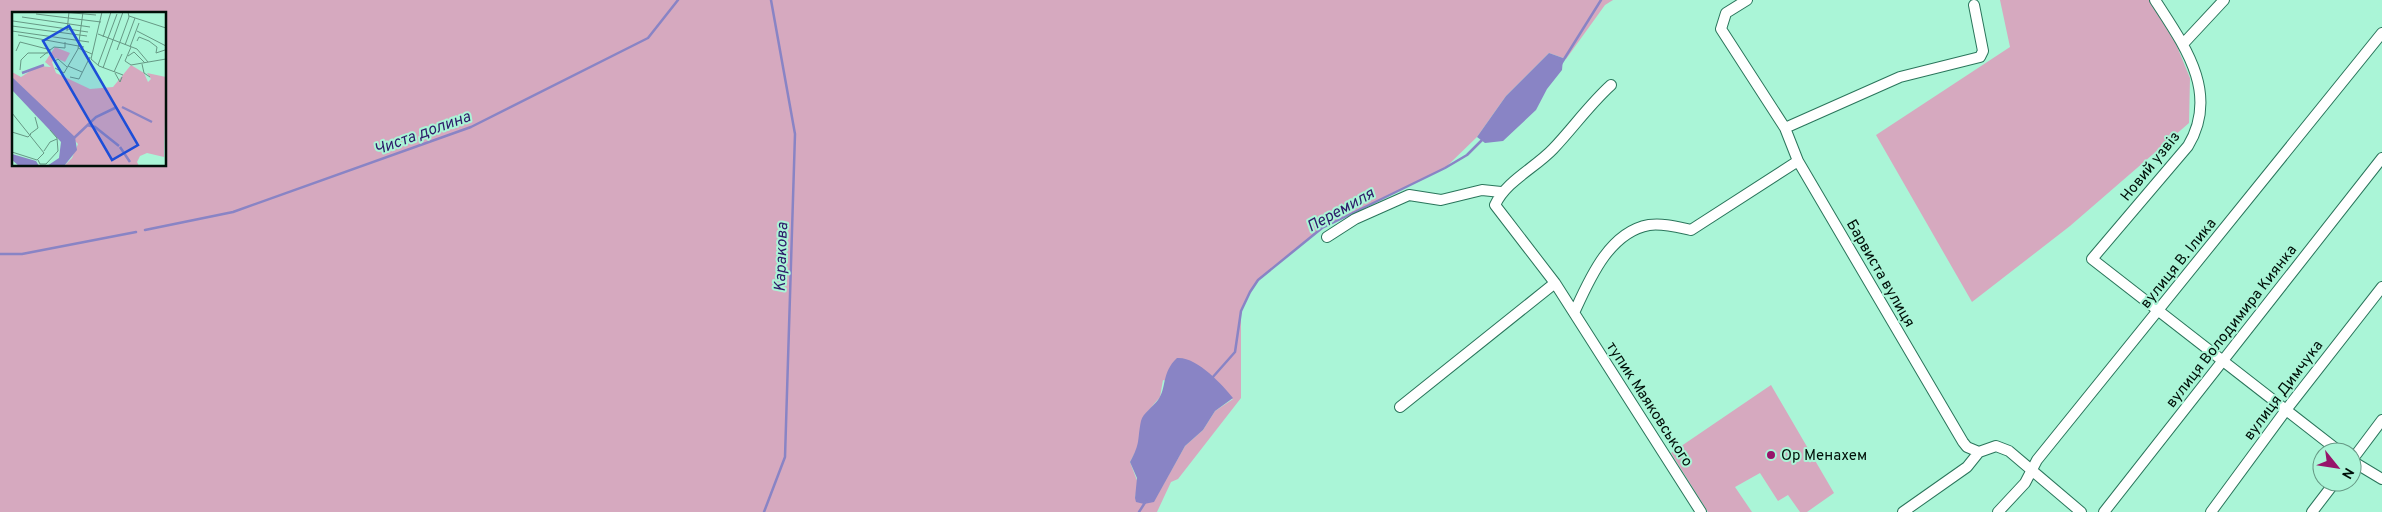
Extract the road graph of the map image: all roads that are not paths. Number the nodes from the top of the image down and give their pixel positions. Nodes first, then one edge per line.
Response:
1 (1747, 0) edge
2 (2155, 0) edge
3 (2224, 0) edge
4 (1974, 5) dead end
5 (2382, 33) edge
6 (2183, 44) junction
7 (1611, 85) dead end
8 (1786, 128) junction
9 (2382, 158) edge
10 (1798, 162) junction
11 (1501, 192) junction
12 (1327, 237) dead end
13 (1555, 283) junction
14 (2382, 287) edge
15 (2158, 311) junction
16 (1574, 313) junction
17 (2222, 361) junction
18 (1400, 407) dead end
19 (2286, 410) junction
20 (2382, 420) edge
21 (2327, 442) edge
22 (2362, 447) edge
23 (1979, 452) junction
24 (2362, 466) edge
25 (2031, 471) junction
26 (2382, 479) edge
27 (2327, 492) edge
28 (1701, 512) edge
29 (1903, 512) edge
30 (1998, 512) edge
31 (2081, 512) edge
32 (2104, 512) edge
33 (2211, 512) edge
34 (2312, 512) edge

1 - 8 street, Барвиста вулиця
2 - 6 street, Новий узвіз
3 - 6 street
4 - 8 street
5 - 15 street, вулиця В. Ілика
6 - 15 street, Новий узвіз
7 - 11 street
8 - 10 street, Барвиста вулиця
9 - 17 street, вулиця Володимира Киянка
10 - 16 street
10 - 23 street, Барвиста вулиця
11 - 12 street
11 - 13 street, тупик Маяковського
13 - 16 street, тупик Маяковського
13 - 18 street
14 - 19 street, вулиця Димчука
15 - 17 street
15 - 25 street, вулиця В. Ілика
16 - 28 street, тупик Маяковського
17 - 19 street
17 - 32 street, вулиця Володимира Киянка
19 - 21 street
19 - 33 street, вулиця Димчука
20 - 22 street
23 - 25 street
23 - 29 street
24 - 26 street
25 - 30 street, вулиця В. Ілика
25 - 31 street
27 - 34 street

